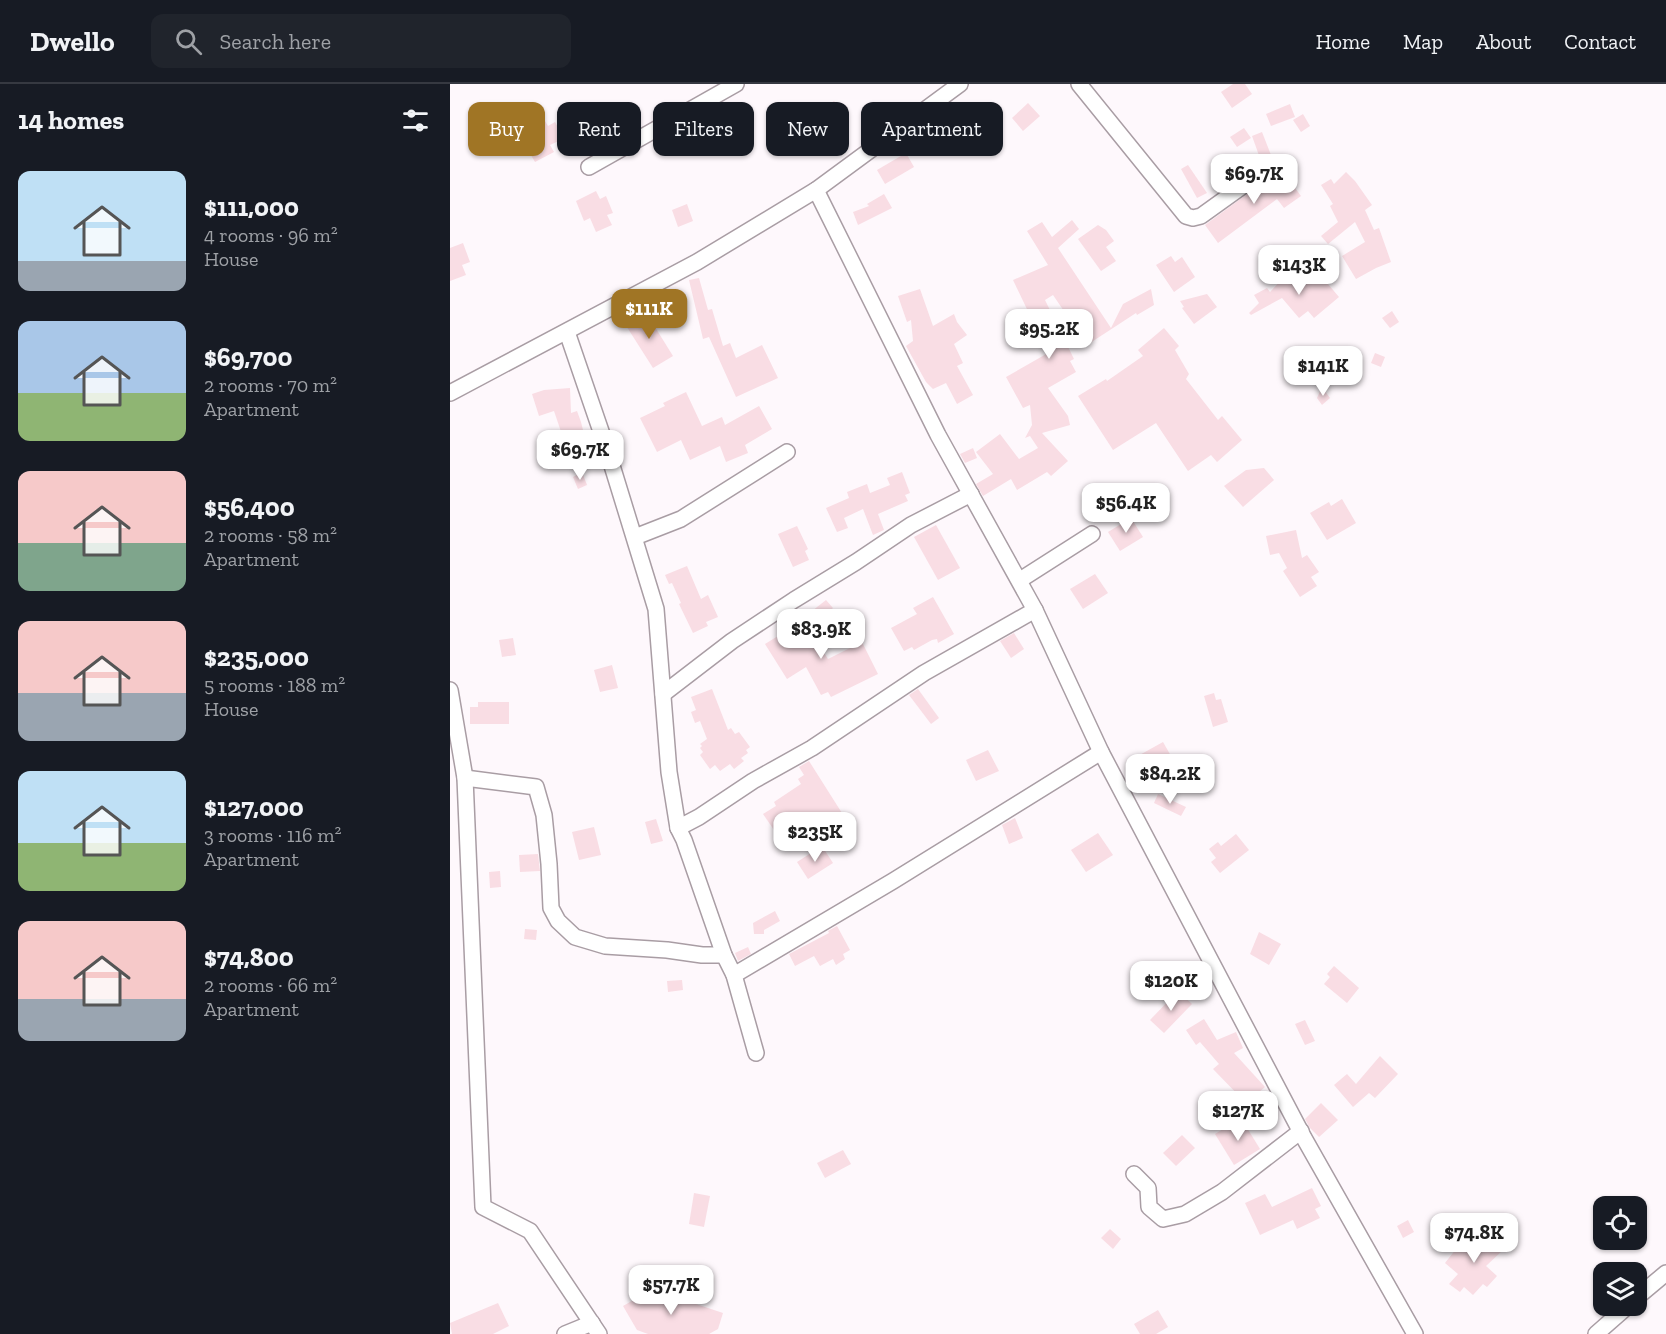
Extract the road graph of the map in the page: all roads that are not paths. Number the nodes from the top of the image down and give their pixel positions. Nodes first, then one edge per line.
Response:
1 (736, 84) edge
2 (960, 84) edge
3 (1079, 84) edge
4 (1272, 165) dead end
5 (589, 167) dead end
6 (816, 190) junction
7 (567, 332) junction
8 (450, 393) edge
9 (787, 452) dead end
10 (971, 494) junction
11 (1092, 534) dead end
12 (635, 537) junction
13 (1020, 580) junction
14 (1035, 610) junction
15 (450, 690) edge
16 (663, 694) junction
17 (1101, 752) junction
18 (465, 778) junction
19 (678, 828) junction
20 (724, 956) junction
21 (734, 975) junction
22 (756, 1053) dead end
23 (1300, 1131) junction
24 (1134, 1174) dead end
25 (1666, 1273) edge
26 (1647, 1289) edge
27 (1616, 1316) edge
28 (596, 1329) edge
29 (565, 1334) edge
30 (1415, 1334) edge
31 (1596, 1334) edge

1 - 5 street
2 - 6 street
3 - 4 street
6 - 7 street
6 - 10 street
7 - 8 street
7 - 12 street
9 - 12 street
10 - 13 street
10 - 16 street
11 - 13 street
12 - 16 street
13 - 14 street
14 - 17 street
14 - 19 street
15 - 18 street
16 - 19 street
17 - 21 street
17 - 23 street
18 - 20 street
18 - 28 street
19 - 20 street
20 - 21 street
21 - 22 street
23 - 24 street
23 - 30 street
25 - 26 street
27 - 31 street
28 - 29 street

